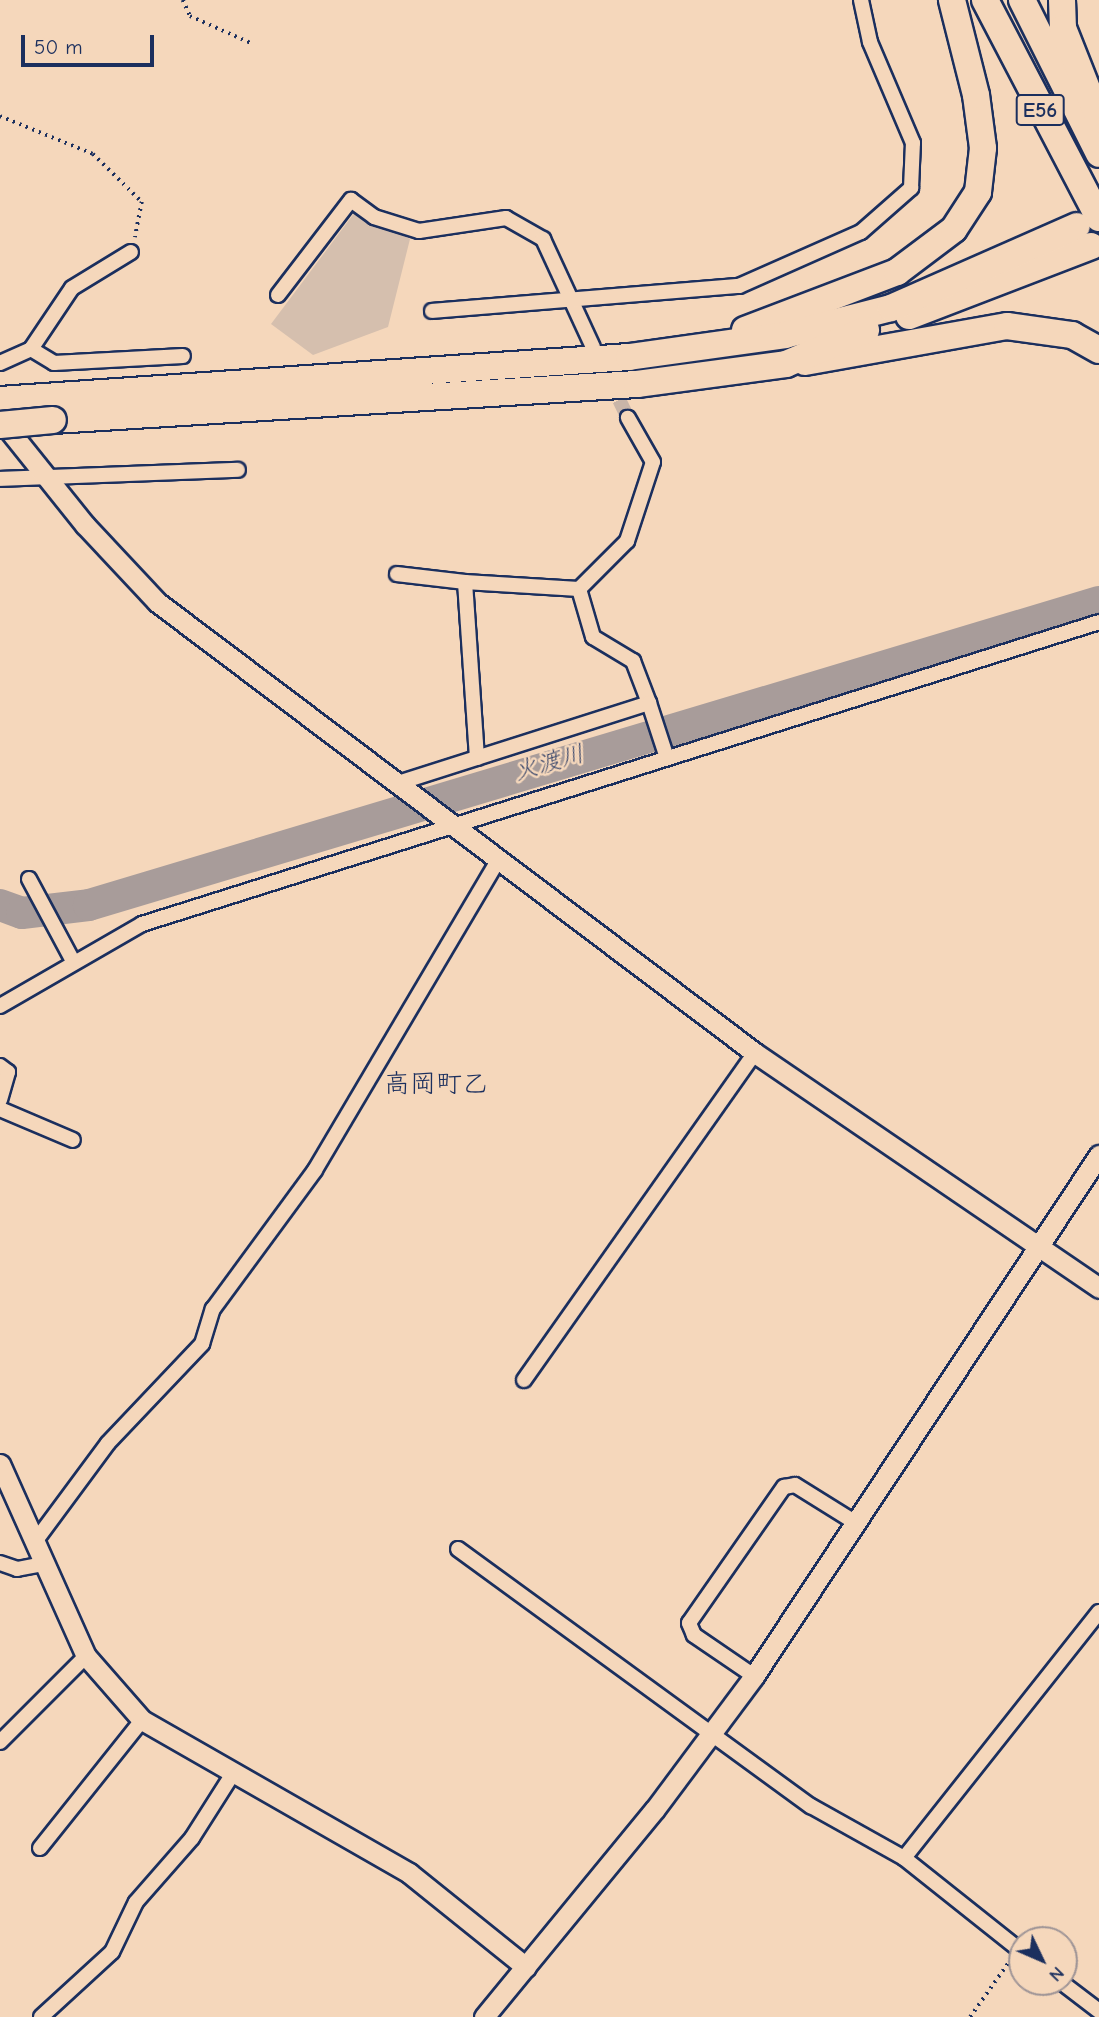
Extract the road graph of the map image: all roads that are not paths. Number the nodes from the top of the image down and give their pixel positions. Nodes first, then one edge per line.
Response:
1 (861, 0) edge
2 (952, 0) edge
3 (985, 0) edge
4 (1022, 0) edge
5 (1062, 0) edge
6 (1099, 119) edge
7 (1099, 154) edge
8 (1089, 230) edge
9 (131, 252) road end
10 (278, 295) dead end
11 (570, 297) junction
12 (432, 311) dead end
13 (724, 339) junction
14 (593, 346) dead end
15 (31, 349) junction
16 (1099, 350) edge
17 (183, 356) dead end
18 (0, 363) edge
19 (786, 364) junction
20 (0, 400) edge
21 (628, 418) tunnel mouth
22 (0, 419) edge
23 (0, 425) edge
24 (239, 470) dead end
25 (47, 478) junction
26 (0, 479) edge
27 (397, 574) dead end
28 (465, 582) junction
29 (579, 589) junction
30 (1099, 622) edge
31 (651, 709) junction
32 (666, 753) junction
33 (477, 758) junction
34 (401, 788) junction
35 (448, 825) junction
36 (496, 863) junction
37 (29, 879) dead end
38 (73, 961) junction
39 (0, 1006) edge
40 (755, 1053) junction
41 (0, 1066) edge
42 (0, 1100) edge
43 (0, 1109) edge
44 (73, 1140) dead end
45 (1099, 1155) edge
46 (1038, 1250) junction
47 (1099, 1288) edge
48 (524, 1380) dead end
49 (0, 1464) edge
50 (856, 1522) junction
51 (34, 1543) junction
52 (457, 1549) dead end
53 (0, 1563) edge
54 (43, 1564) junction
55 (1099, 1612) edge
56 (86, 1656) junction
57 (754, 1676) junction
58 (142, 1720) junction
59 (713, 1732) junction
60 (0, 1742) edge
61 (232, 1775) junction
62 (40, 1848) dead end
63 (904, 1858) junction
64 (1008, 1940) edge
65 (526, 1967) junction
66 (1078, 1995) edge
67 (1099, 2011) edge
68 (41, 2017) edge
69 (484, 2017) edge

1 - 11 street
2 - 13 highway
3 - 8 highway, E56
4 - 7 highway, E56
5 - 6 highway
8 - 13 highway
8 - 19 highway
9 - 15 street
10 - 11 street
11 - 12 street
11 - 14 street
13 - 20 highway
15 - 17 street
15 - 18 street
16 - 19 highway
19 - 23 highway, bridge
21 - 29 street
22 - 25 street
24 - 25 street
25 - 26 street
25 - 34 street
27 - 28 street
28 - 29 street
28 - 33 street
29 - 31 street
30 - 32 street
31 - 32 street
31 - 33 street
32 - 35 street
33 - 34 street
34 - 35 street
35 - 36 street
35 - 38 street
36 - 40 street
36 - 51 street
37 - 38 street
38 - 39 street
40 - 46 street
40 - 48 street
41 - 42 street
43 - 44 street
45 - 46 street
46 - 47 street
46 - 50 street
49 - 51 street
50 - 57 street
50 - 57 street
51 - 54 street
52 - 59 street
53 - 54 street
54 - 56 street
55 - 63 street
56 - 58 street
56 - 60 street
57 - 59 street
58 - 61 street
58 - 62 street
59 - 63 street
59 - 65 street
61 - 65 street
61 - 68 street
63 - 64 street
65 - 69 street
66 - 67 street

